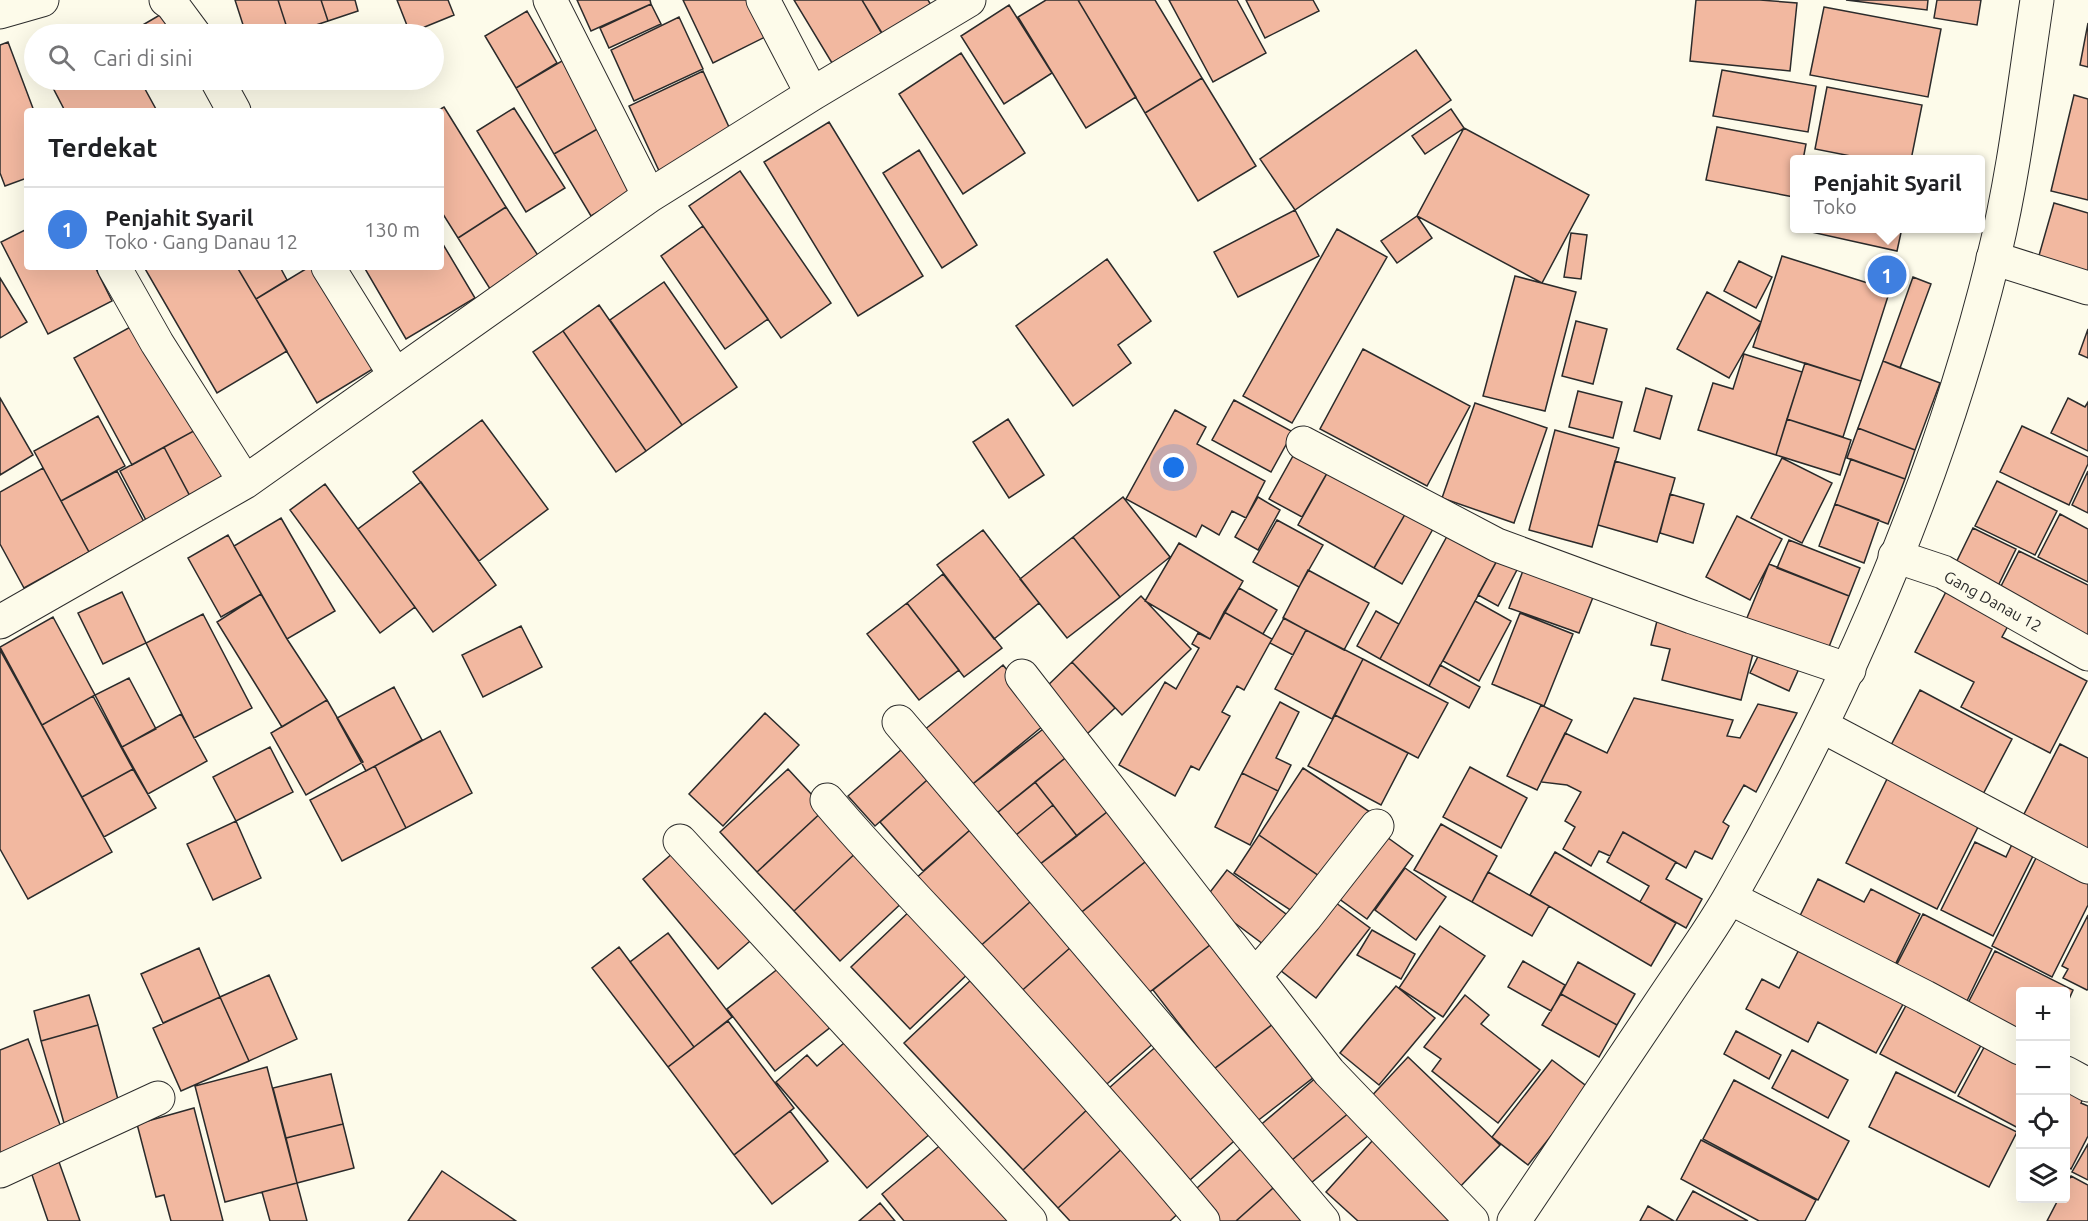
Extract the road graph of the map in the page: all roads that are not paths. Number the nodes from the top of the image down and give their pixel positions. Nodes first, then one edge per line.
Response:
1 (42, 0) edge
2 (166, 0) edge
3 (550, 0) edge
4 (763, 0) edge
5 (969, 0) edge
6 (2037, 0) edge
7 (0, 12) edge
8 (187, 24) edge
9 (222, 90) edge
10 (812, 94) junction
11 (232, 108) edge
12 (649, 196) junction
13 (1993, 258) junction
14 (116, 270) edge
15 (330, 270) edge
16 (2088, 288) edge
17 (395, 375) junction
18 (1303, 443) dead end
19 (246, 482) junction
20 (1895, 556) junction
21 (0, 622) edge
22 (2088, 654) edge
23 (1849, 670) junction
24 (1022, 676) dead end
25 (899, 722) dead end
26 (1822, 726) junction
27 (827, 800) dead end
28 (1377, 826) dead end
29 (680, 841) dead end
30 (2088, 867) edge
31 (1730, 898) junction
32 (1255, 976) junction
33 (2016, 1046) edge
34 (2070, 1075) edge
35 (2088, 1085) edge
36 (158, 1098) dead end
37 (0, 1171) edge
38 (1030, 1221) edge
39 (1203, 1221) edge
40 (1323, 1221) edge
41 (1472, 1221) edge
42 (1514, 1221) edge

1 - 7 street
2 - 8 street
3 - 12 street
4 - 10 street
5 - 10 street
6 - 13 street
9 - 11 street
10 - 12 street
12 - 17 street
13 - 16 street
13 - 20 street
14 - 19 street
15 - 17 street
17 - 19 street
18 - 23 street
19 - 21 street
20 - 22 street, Gang Danau 12
20 - 23 street
23 - 26 street
24 - 32 street
25 - 40 street
26 - 30 street
26 - 31 street
27 - 39 street
28 - 32 street
29 - 38 street
31 - 33 street
31 - 42 street
32 - 41 street
34 - 35 street
36 - 37 street

